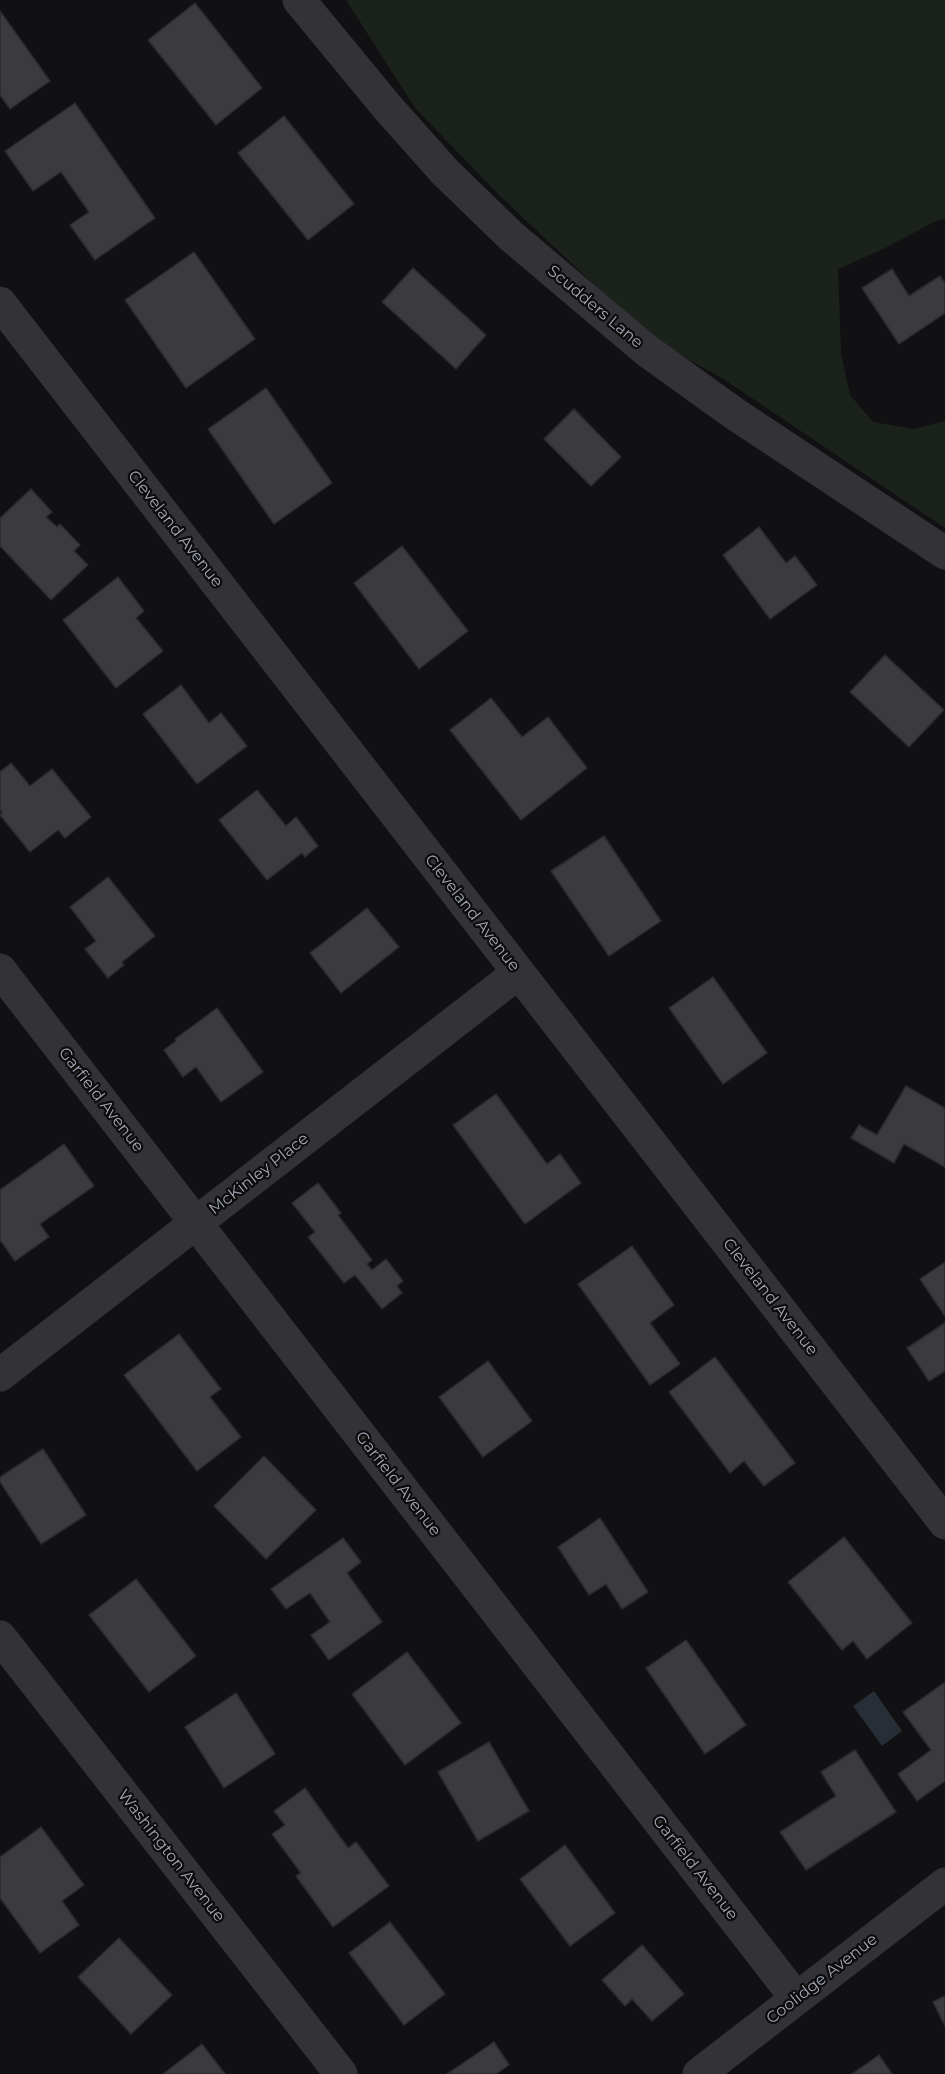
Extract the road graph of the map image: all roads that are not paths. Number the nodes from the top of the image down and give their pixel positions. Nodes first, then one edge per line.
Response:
1 (299, 0) edge
2 (0, 303) edge
3 (945, 553) edge
4 (0, 970) edge
5 (518, 973) junction
6 (196, 1223) junction
7 (0, 1376) edge
8 (945, 1523) edge
9 (0, 1637) edge
10 (945, 1884) edge
11 (796, 1998) junction
12 (341, 2074) edge
13 (699, 2074) edge

1 - 3 street, Scudders Lane
2 - 5 street, Cleveland Avenue
4 - 6 street, Garfield Avenue
5 - 6 street, McKinley Place
5 - 8 street, Cleveland Avenue
6 - 7 street, McKinley Place
6 - 11 street, Garfield Avenue
9 - 12 street, Washington Avenue
10 - 11 street, Coolidge Avenue
11 - 13 street, Coolidge Avenue

